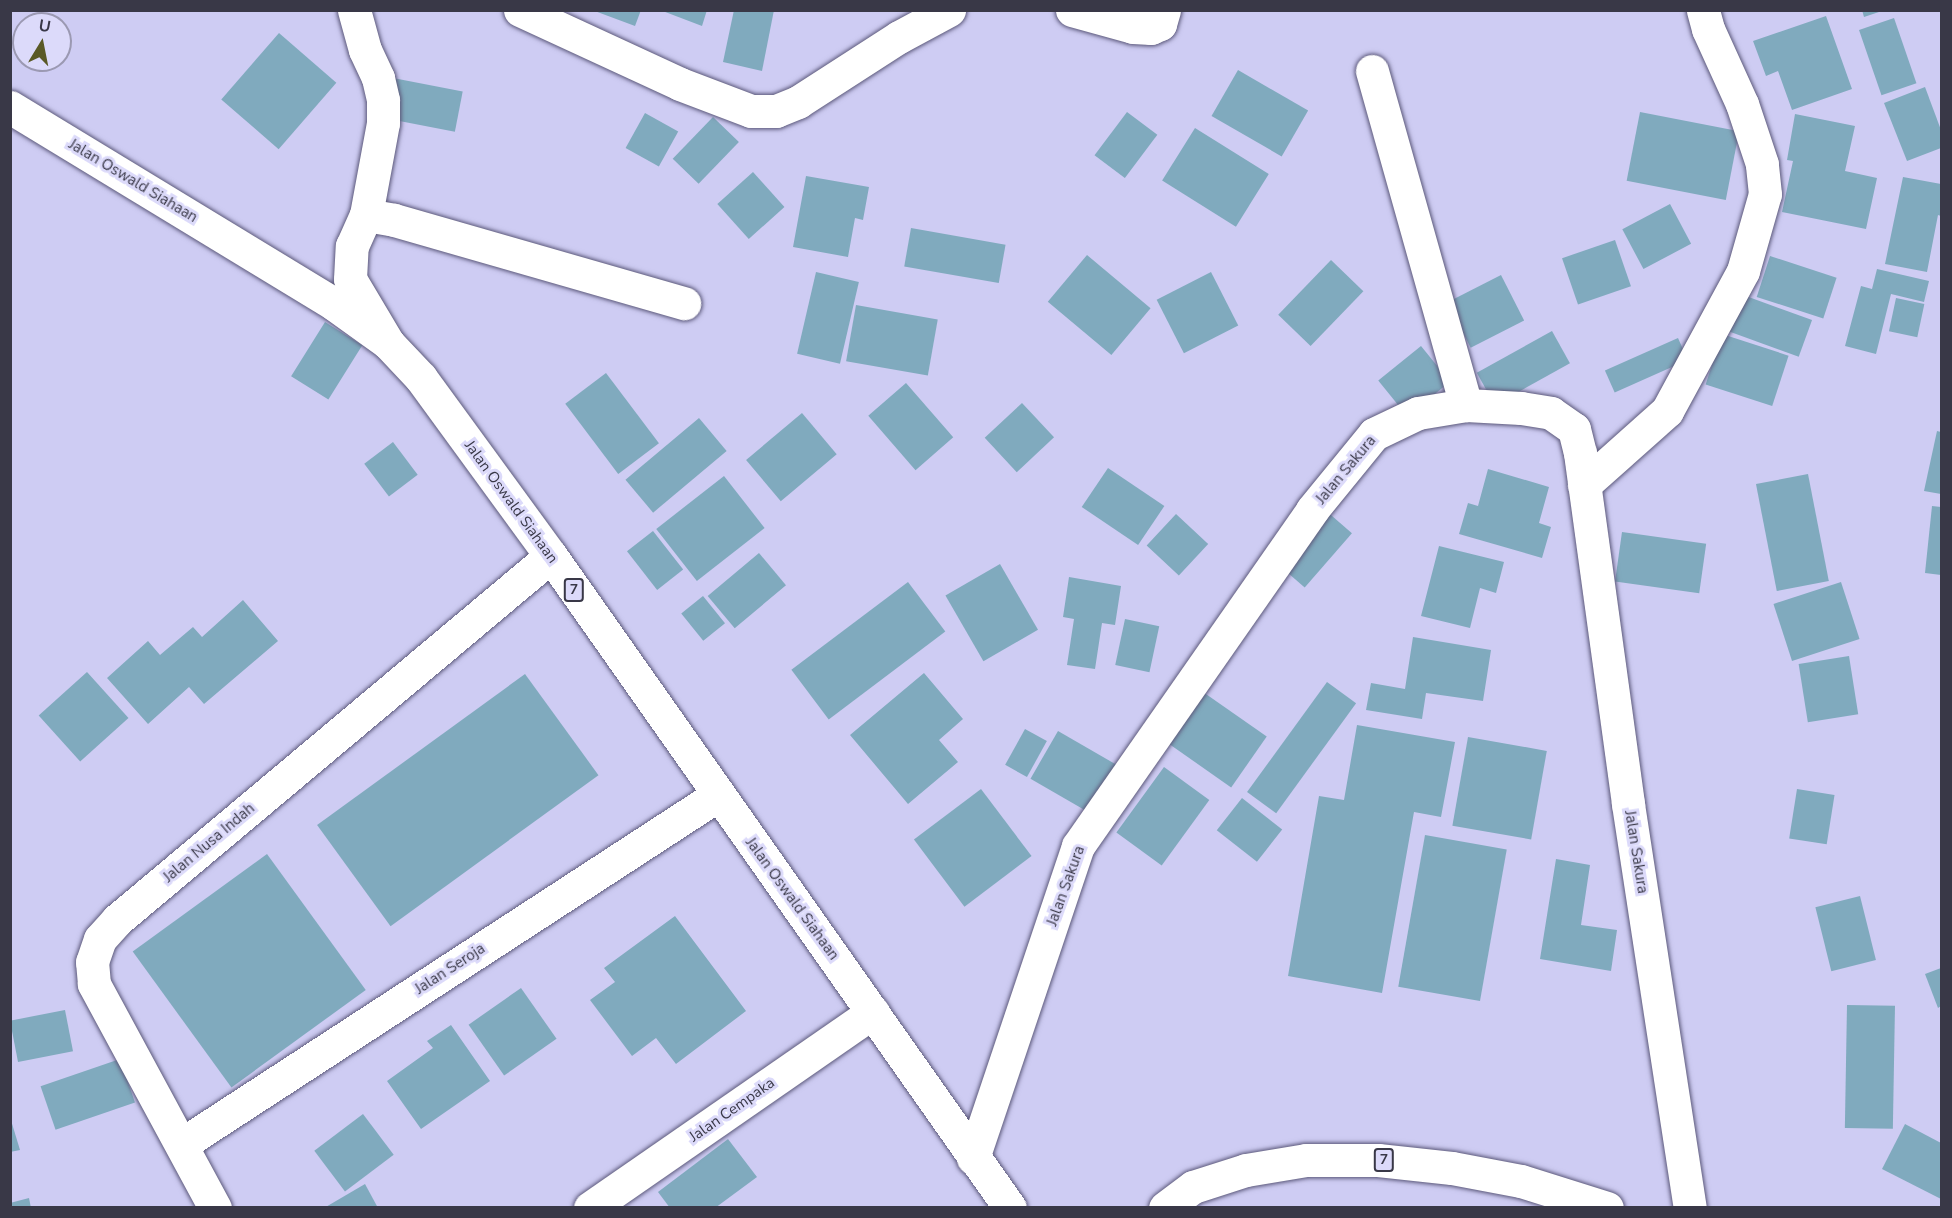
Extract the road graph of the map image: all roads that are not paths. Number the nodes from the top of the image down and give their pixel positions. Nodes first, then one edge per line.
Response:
1 (354, 10) edge
2 (519, 10) edge
3 (949, 10) edge
4 (1072, 10) edge
5 (1164, 10) edge
6 (1703, 10) edge
7 (1372, 70) dead end
8 (10, 106) edge
9 (366, 215) junction
10 (684, 303) dead end
11 (388, 343) junction
12 (1466, 405) junction
13 (1584, 484) junction
14 (551, 556) junction
15 (718, 795) junction
16 (873, 1012) junction
17 (182, 1144) junction
18 (973, 1158) junction
19 (215, 1208) edge
20 (590, 1208) edge
21 (1010, 1208) edge
22 (1165, 1208) edge
23 (1607, 1208) edge
24 (1690, 1208) edge

1 - 9 main road
2 - 3 main road
4 - 5 main road
6 - 13 main road
7 - 12 main road
8 - 11 main road, Jalan Oswald Siahaan / 7
9 - 10 main road
9 - 11 main road
11 - 14 main road, Jalan Oswald Siahaan / 7
12 - 13 main road, Jalan Sakura
12 - 18 main road, Jalan Sakura
13 - 24 main road, Jalan Sakura
14 - 15 main road, Jalan Oswald Siahaan / 7
14 - 17 main road, Jalan Nusa Indah
15 - 16 main road, Jalan Oswald Siahaan / 7
15 - 17 main road, Jalan Seroja
16 - 18 main road, Jalan Oswald Siahaan / 7
16 - 20 main road, Jalan Cempaka
17 - 19 main road, Jalan Nusa Indah
18 - 21 main road, Jalan Oswald Siahaan / 7
22 - 23 main road, 7

